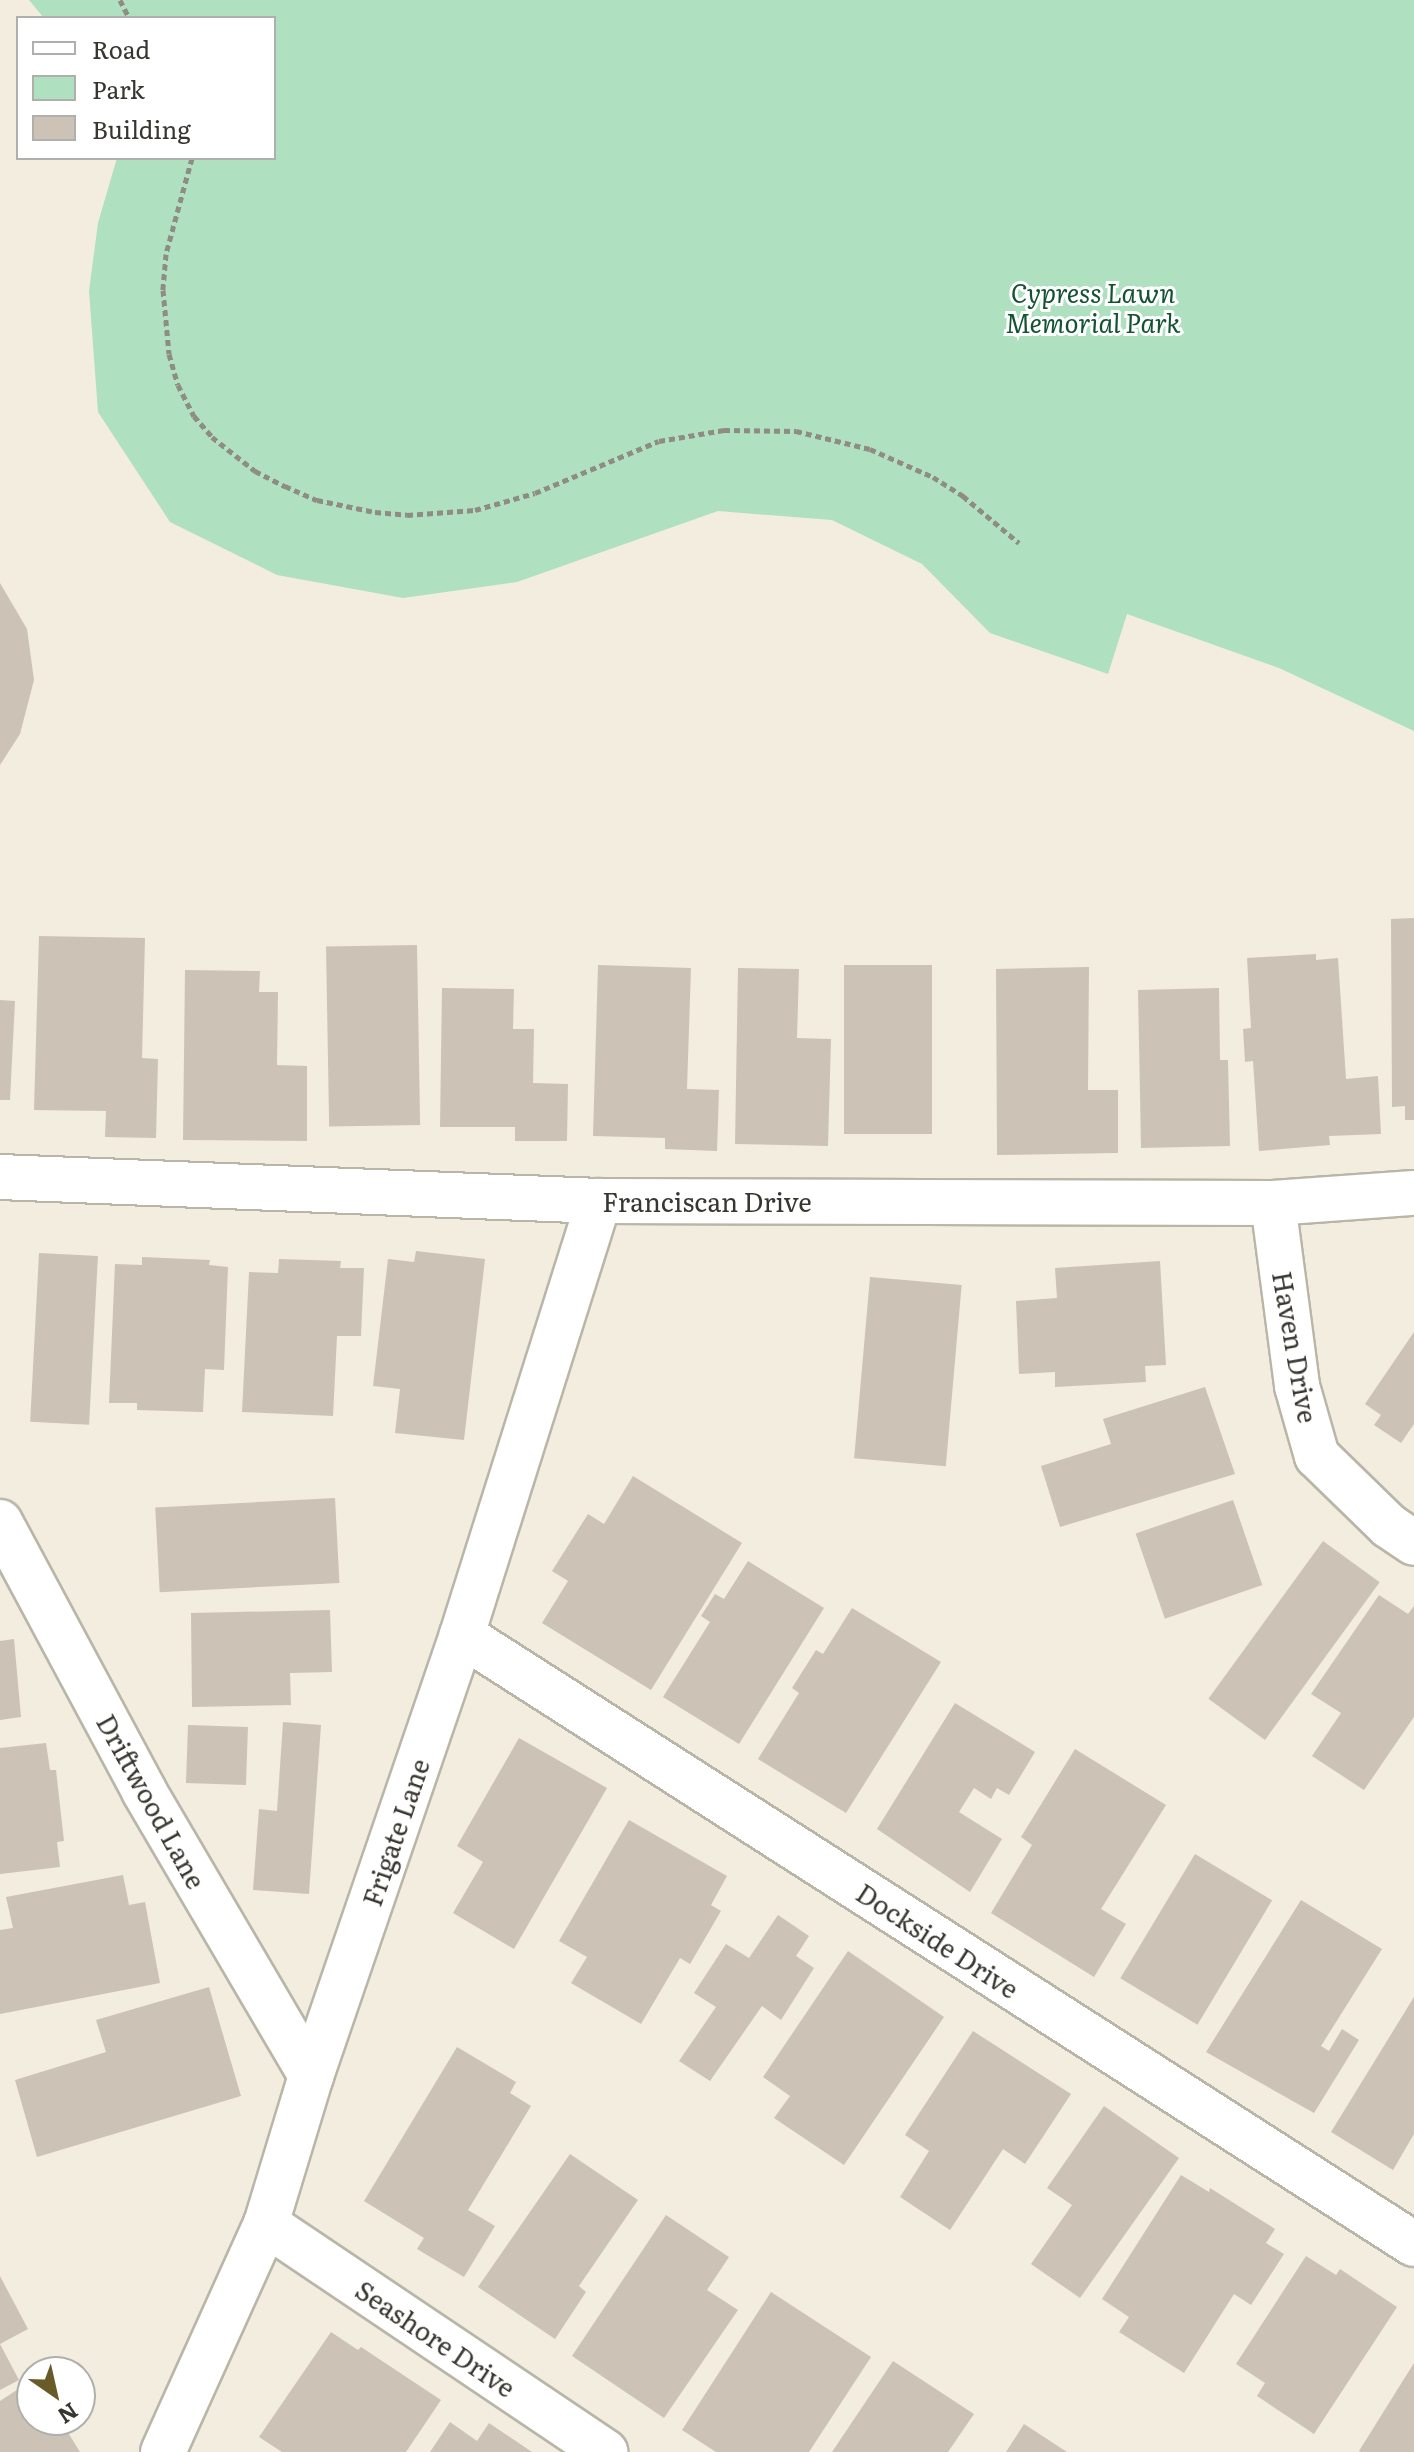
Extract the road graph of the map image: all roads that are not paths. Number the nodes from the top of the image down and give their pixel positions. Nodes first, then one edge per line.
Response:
1 (0, 1177) edge
2 (1414, 1193) edge
3 (599, 1201) junction
4 (1273, 1203) junction
5 (0, 1522) edge
6 (1414, 1543) edge
7 (462, 1635) junction
8 (311, 2076) junction
9 (266, 2224) junction
10 (1414, 2244) edge
11 (163, 2452) edge
12 (605, 2452) edge

1 - 3 street, Franciscan Drive
2 - 4 street, Franciscan Drive
3 - 4 street, Franciscan Drive
3 - 7 street, Frigate Lane
4 - 6 street, Haven Drive
5 - 8 street, Driftwood Lane
7 - 8 street, Frigate Lane
7 - 10 street, Dockside Drive
8 - 9 street, Frigate Lane
9 - 11 street, Frigate Lane
9 - 12 street, Seashore Drive

